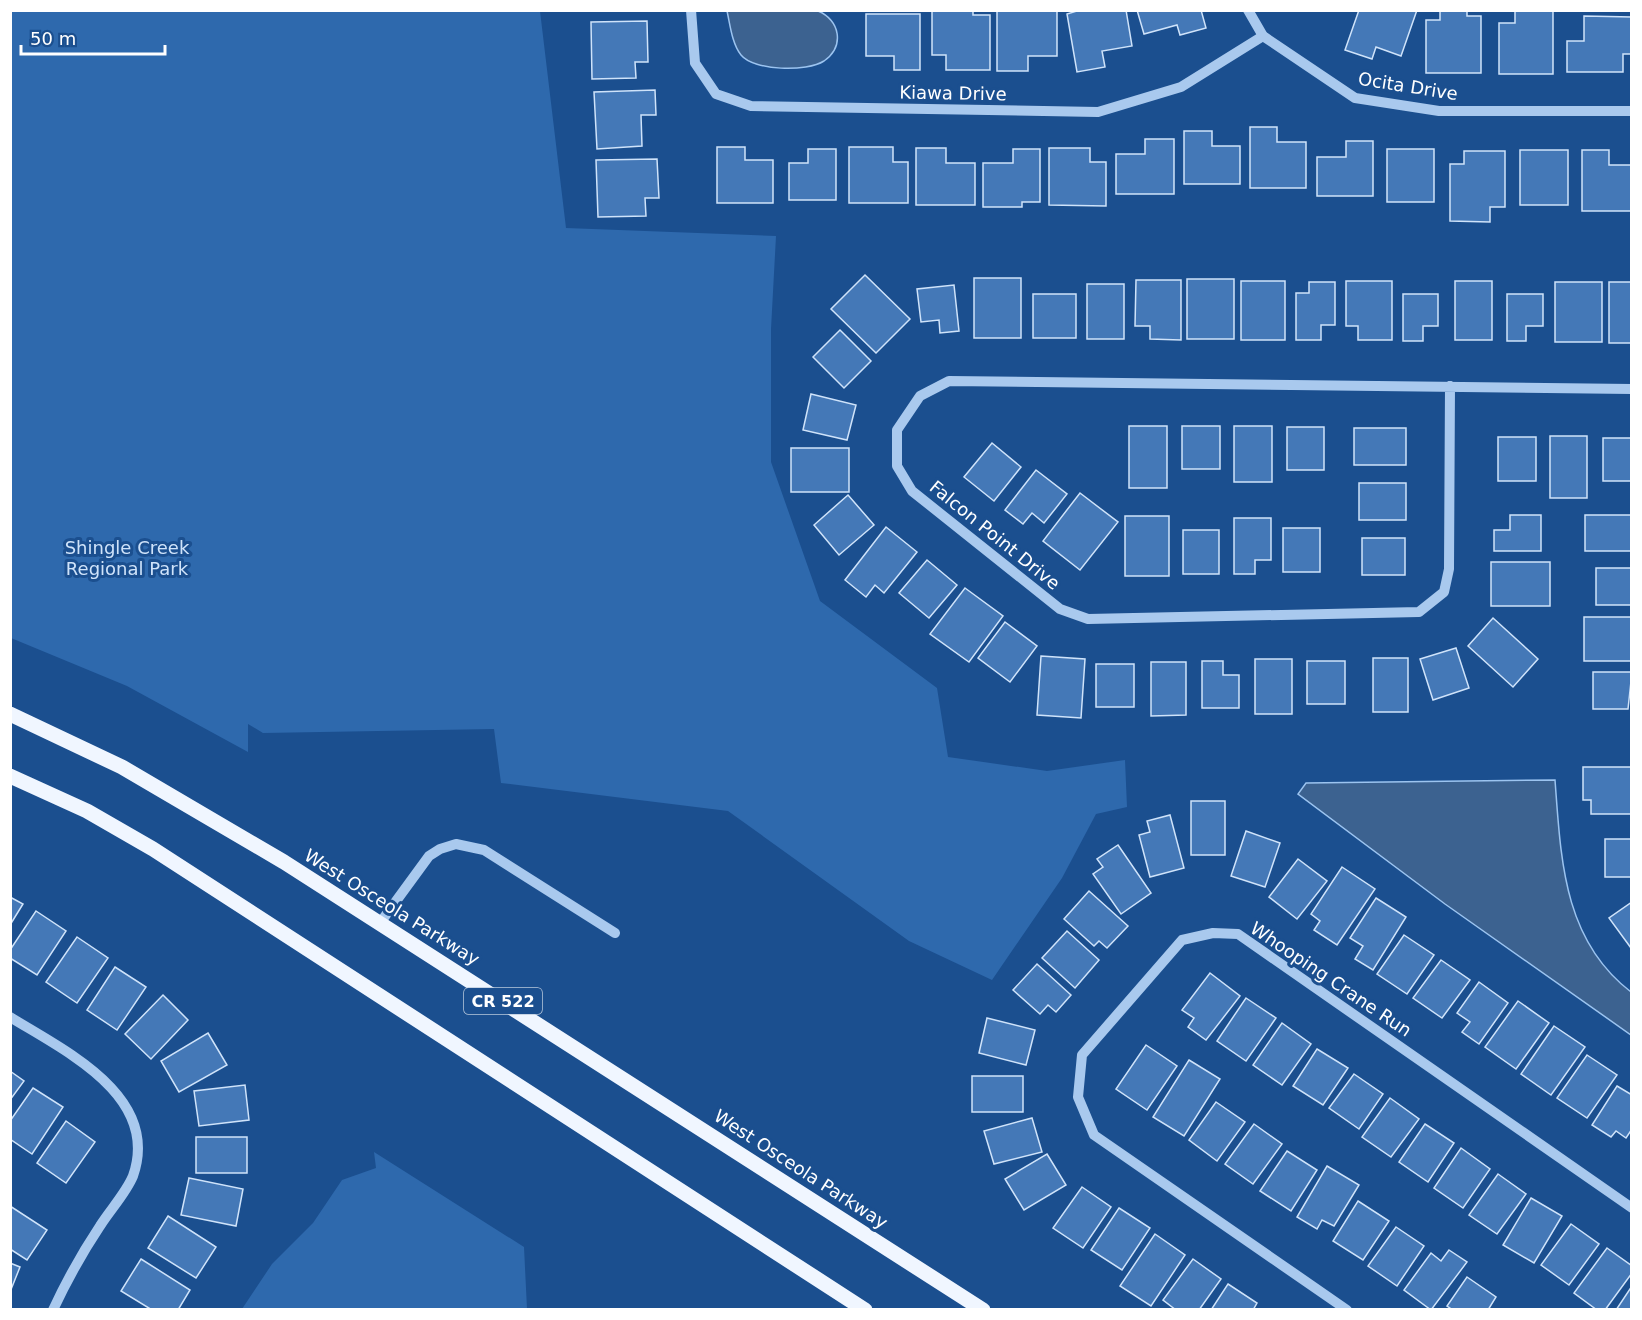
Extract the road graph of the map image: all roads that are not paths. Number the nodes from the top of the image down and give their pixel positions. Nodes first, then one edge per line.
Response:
1 (691, 10) edge
2 (1248, 10) edge
3 (1263, 36) junction
4 (1632, 111) edge
5 (1450, 386) junction
6 (1632, 389) edge
7 (10, 714) edge
8 (10, 776) edge
9 (380, 923) junction
10 (615, 933) dead end
11 (10, 1017) edge
12 (1632, 1208) edge
13 (53, 1310) edge
14 (865, 1310) edge
15 (983, 1310) edge
16 (1347, 1310) edge

1 - 3 street, Kiawa Drive
2 - 3 street, Ocita Drive
3 - 4 street, Ocita Drive
5 - 5 street, Falcon Point Drive
5 - 6 street, Falcon Point Drive
7 - 9 main road, West Osceola Parkway / CR 522
8 - 14 main road
9 - 10 street
9 - 15 main road, West Osceola Parkway / CR 522
11 - 13 street
12 - 16 street, Whooping Crane Run

